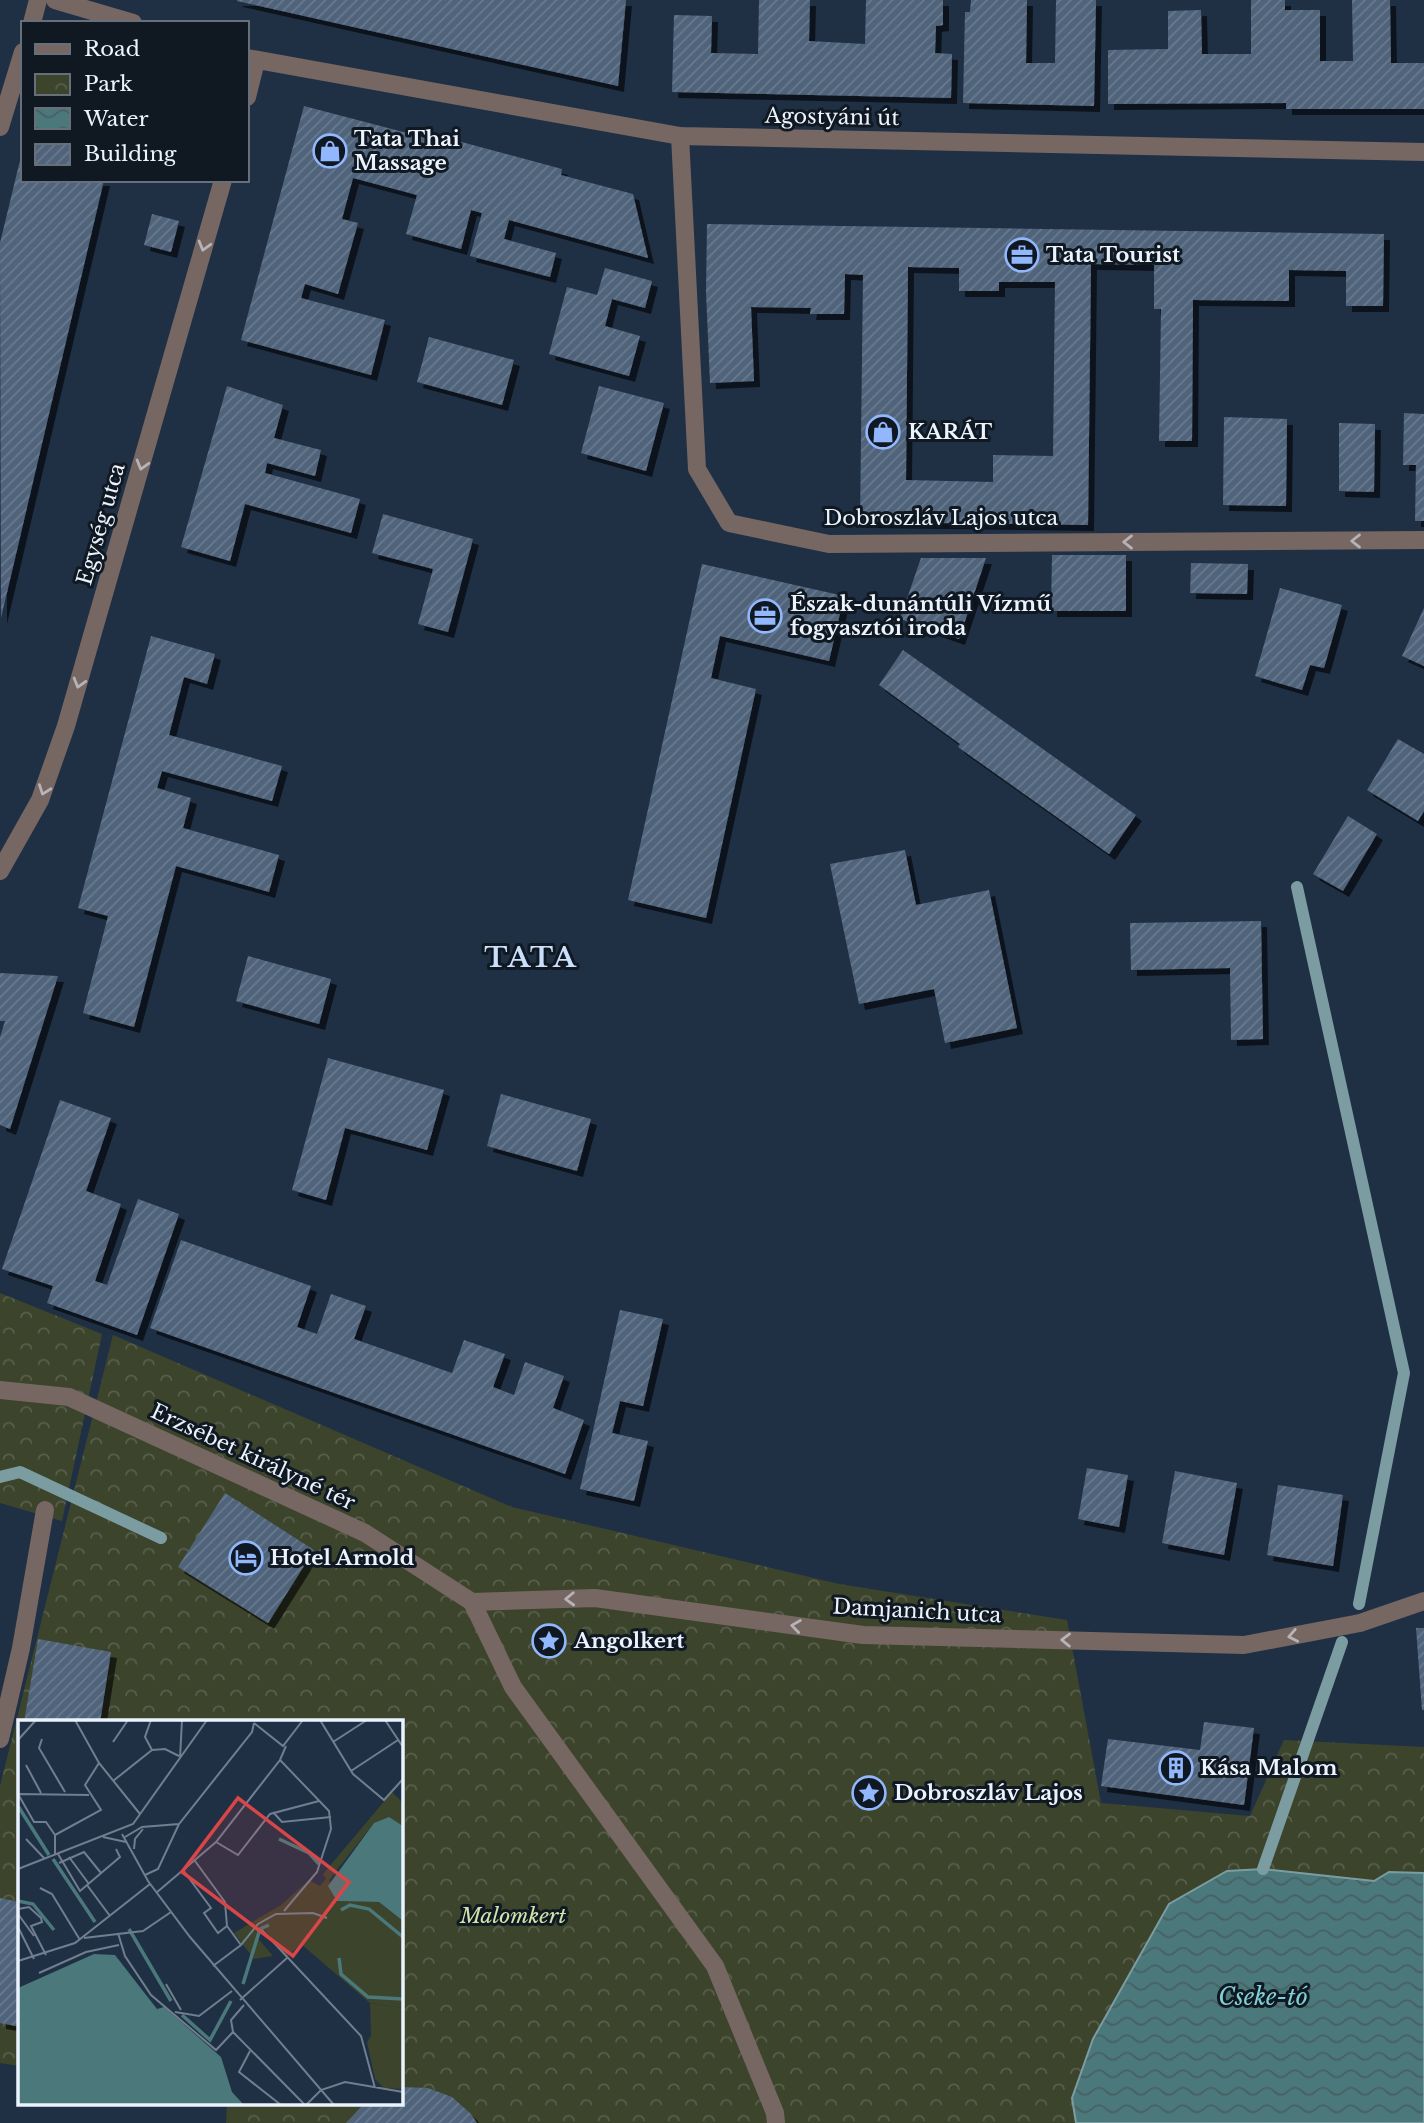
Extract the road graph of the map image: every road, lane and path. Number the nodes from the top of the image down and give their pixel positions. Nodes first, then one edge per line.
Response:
1 (38, 0) edge
2 (55, 0) edge
3 (33, 21) edge
4 (126, 21) edge
5 (21, 59) edge
6 (252, 60) edge
7 (248, 90) edge
8 (0, 128) edge
9 (680, 136) junction
10 (1424, 152) edge
11 (222, 182) edge
12 (1424, 540) edge
13 (0, 871) edge
14 (0, 1390) edge
15 (45, 1510) dead end
16 (1424, 1601) edge
17 (472, 1602) junction
18 (0, 1739) edge
19 (776, 2123) edge

1 - 3 street
2 - 4 street
5 - 8 street
6 - 7 street
6 - 9 street, Agostyáni út
9 - 10 street, Agostyáni út
12 -> 9 street, Dobroszláv Lajos utca
11 -> 13 street, Egység utca
14 - 17 street, Erzsébet királyné tér
15 - 18 street
16 -> 17 street, Damjanich utca
17 - 19 street

